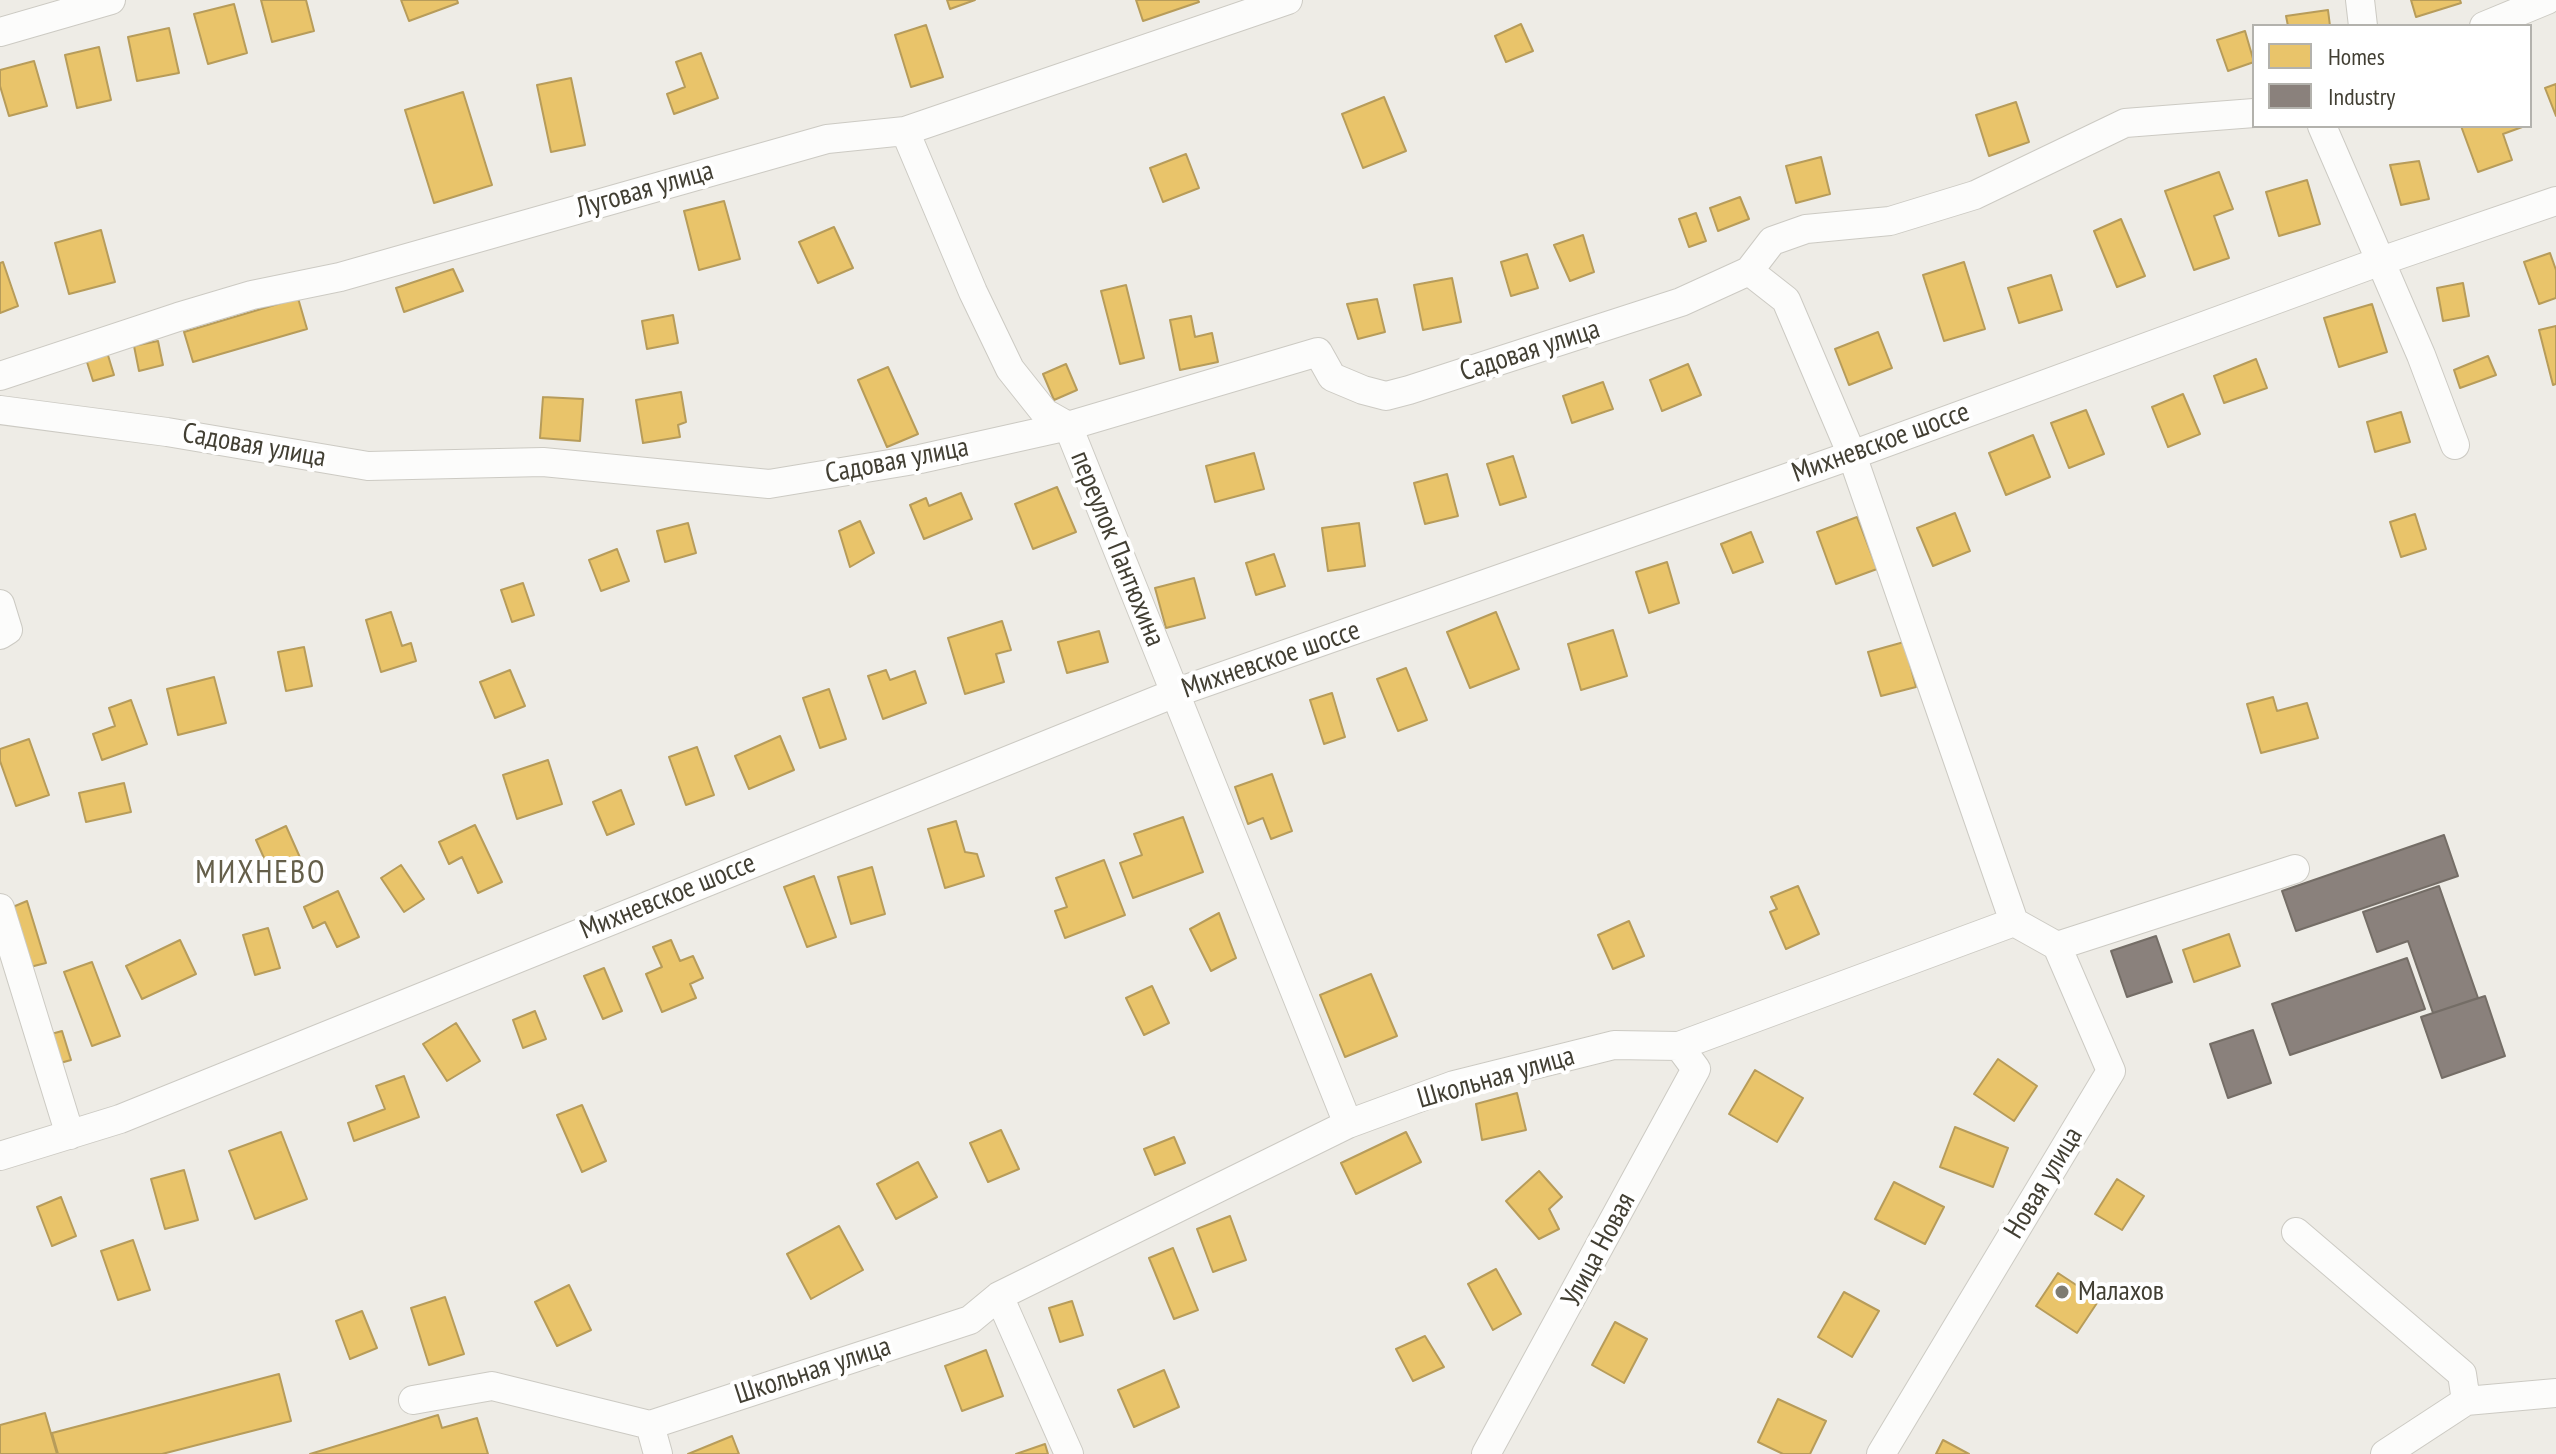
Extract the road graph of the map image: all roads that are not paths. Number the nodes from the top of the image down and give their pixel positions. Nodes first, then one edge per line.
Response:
1 (111, 0) edge
2 (1288, 0) edge
3 (2360, 0) edge
4 (2547, 0) edge
5 (2363, 24) edge
6 (2489, 24) edge
7 (0, 32) edge
8 (2252, 113) edge
9 (2323, 128) edge
10 (905, 131) junction
11 (2556, 201) edge
12 (2381, 261) junction
13 (1749, 271) junction
14 (0, 376) edge
15 (0, 410) edge
16 (1068, 426) junction
17 (2455, 445) dead end
18 (1852, 455) junction
19 (0, 604) edge
20 (0, 635) edge
21 (1175, 693) junction
22 (2295, 869) dead end
23 (0, 908) edge
24 (2014, 922) junction
25 (2057, 946) junction
26 (1679, 1046) junction
27 (1348, 1124) junction
28 (70, 1135) junction
29 (0, 1156) edge
30 (2296, 1232) dead end
31 (999, 1296) junction
32 (2556, 1393) edge
33 (413, 1400) dead end
34 (2466, 1401) junction
35 (650, 1425) junction
36 (658, 1454) edge
37 (1069, 1454) edge
38 (1486, 1454) edge
39 (1881, 1454) edge
40 (2385, 1454) edge

1 - 7 street
2 - 10 street, Луговая улица
3 - 5 street
4 - 6 street
8 - 13 street
9 - 12 street
10 - 14 street, Луговая улица
10 - 16 street, переулок Пантюхина
11 - 12 street, Михневское шоссе
12 - 17 street
12 - 18 street, Михневское шоссе
13 - 16 street, Садовая улица
13 - 18 street
15 - 16 street, Садовая улица
16 - 21 street, переулок Пантюхина
18 - 21 street, Михневское шоссе
18 - 24 street
19 - 20 street
21 - 27 street, переулок Пантюхина
21 - 28 street, Михневское шоссе
22 - 25 street
23 - 28 street
24 - 25 street
24 - 26 street, Школьная улица
25 - 39 street, Новая улица
26 - 27 street, Школьная улица
26 - 38 street, Улица Новая
27 - 31 street, Школьная улица
28 - 29 street, Михневское шоссе
30 - 34 street
31 - 35 street, Школьная улица
31 - 37 street
32 - 34 street
33 - 35 street
34 - 40 street
35 - 36 street

